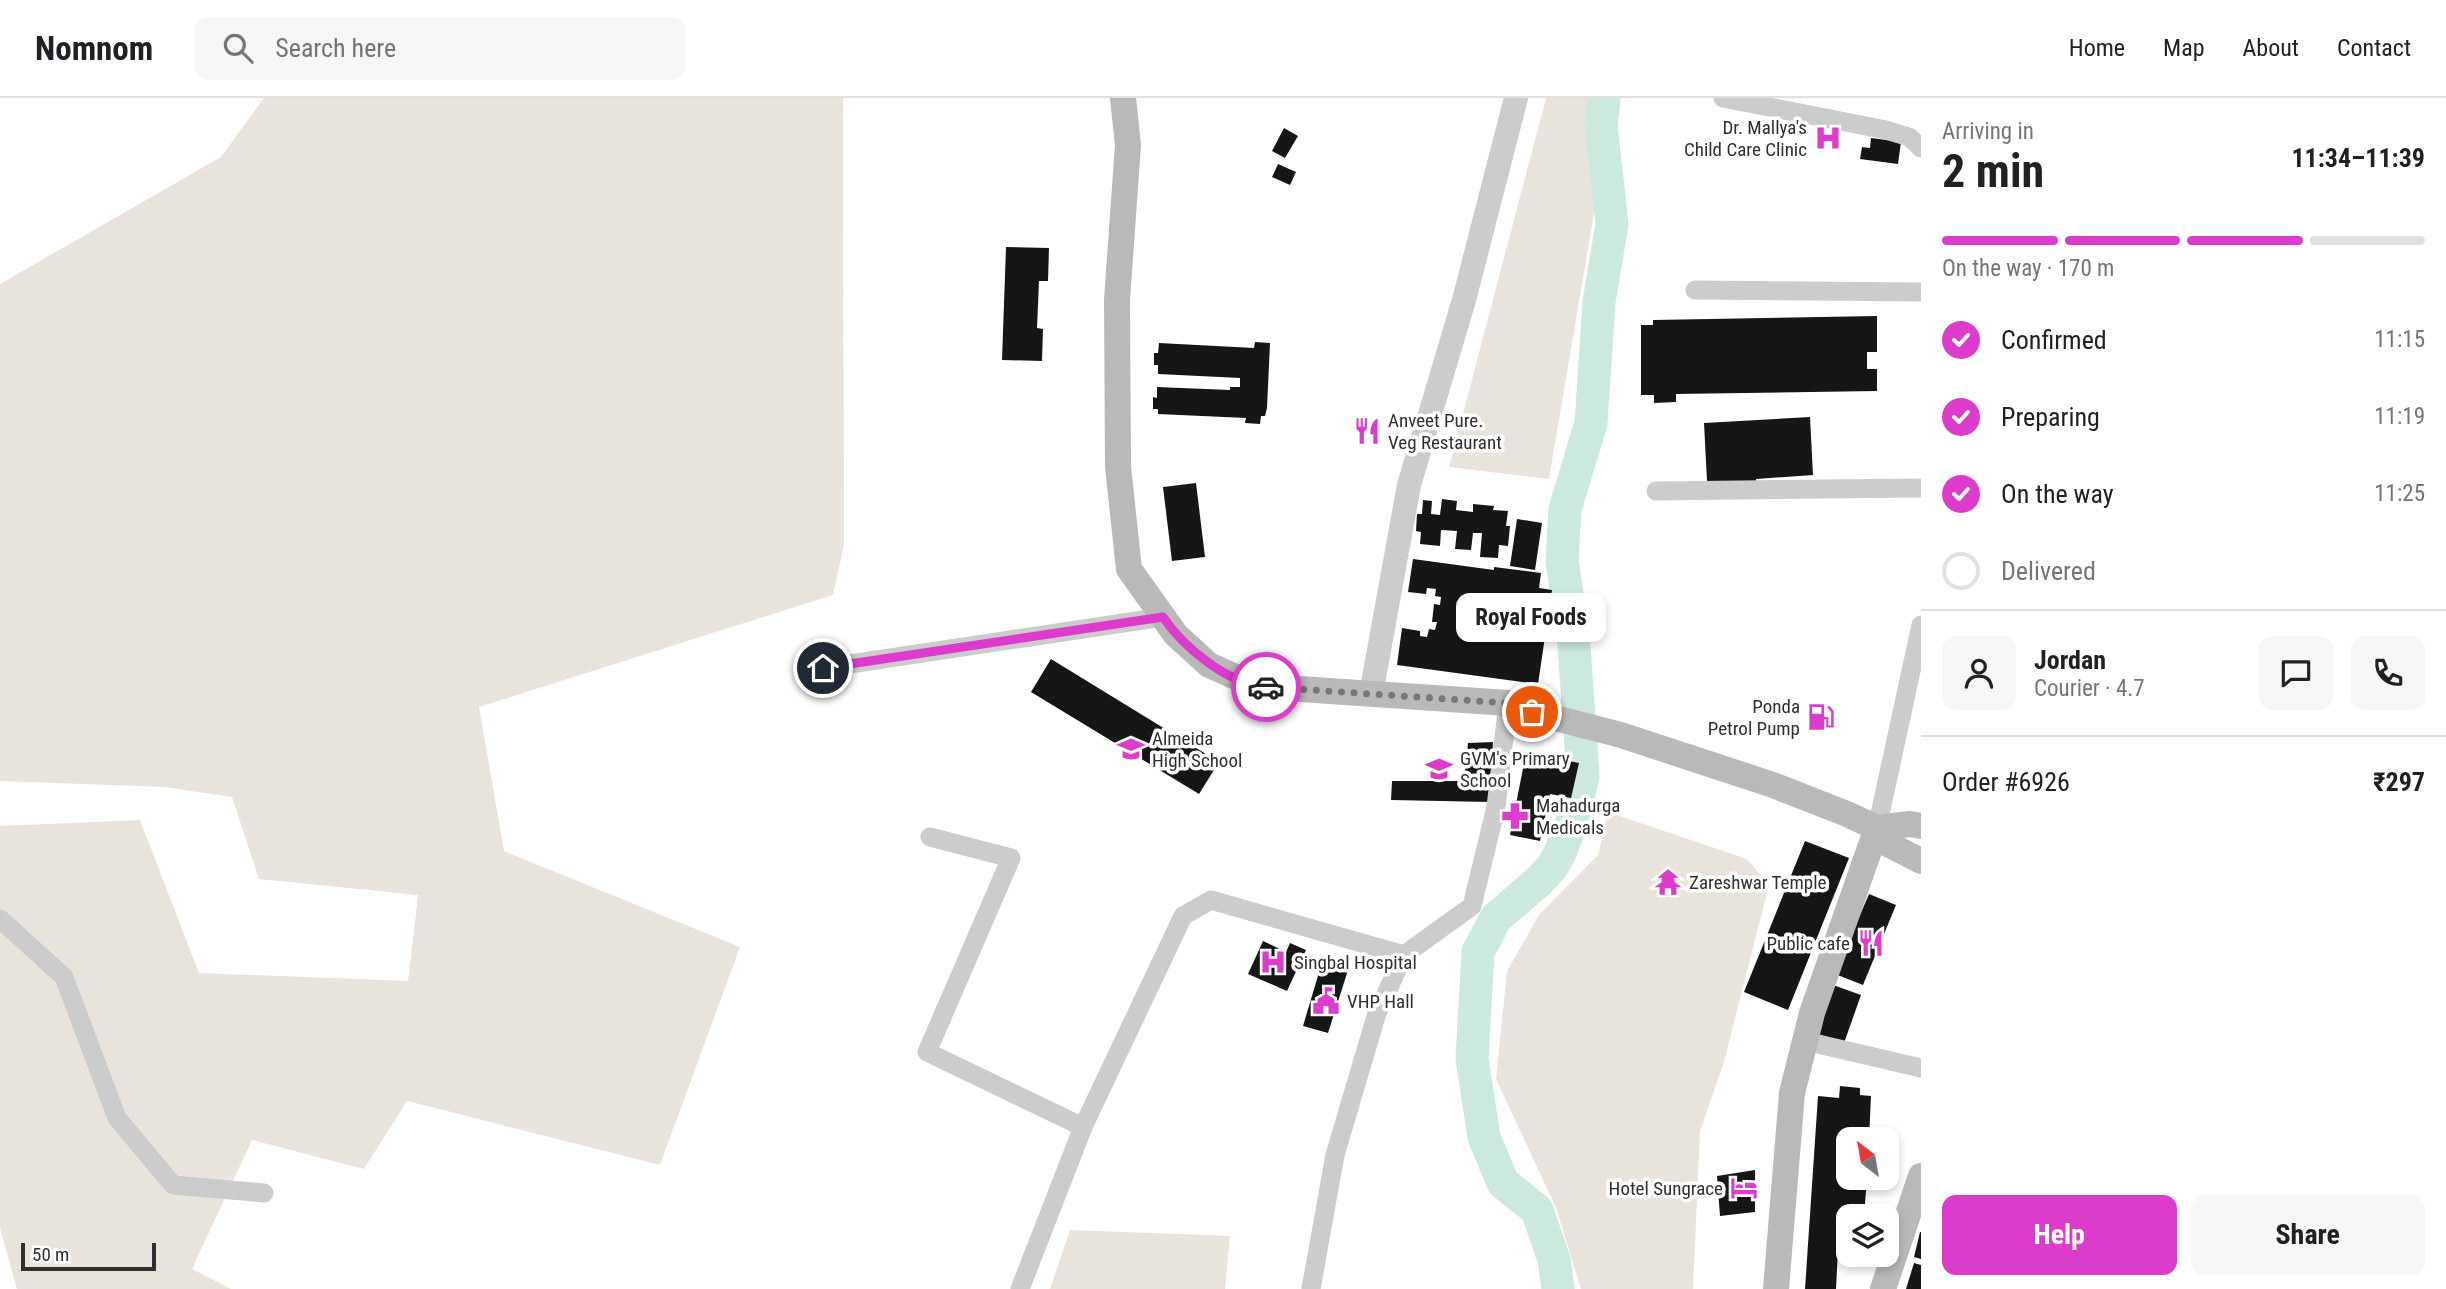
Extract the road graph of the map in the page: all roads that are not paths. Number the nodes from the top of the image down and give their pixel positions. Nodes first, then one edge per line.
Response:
1 (1124, 98) edge
2 (1516, 98) edge
3 (1723, 98) edge
4 (1776, 103) edge
5 (1921, 148) edge
6 (1695, 290) dead end
7 (1921, 292) edge
8 (1921, 488) edge
9 (1656, 491) dead end
10 (1163, 617) junction
11 (1921, 625) edge
12 (823, 668) dead end
13 (1371, 694) junction
14 (1520, 707) junction
15 (1921, 826) edge
16 (1877, 828) junction
17 (930, 837) dead end
18 (1921, 861) edge
19 (0, 919) edge
20 (1404, 955) junction
21 (1805, 1041) junction
22 (1921, 1068) edge
23 (1083, 1127) junction
24 (1921, 1176) edge
25 (264, 1193) dead end
26 (1020, 1289) edge
27 (1311, 1289) edge
28 (1776, 1289) edge
29 (1883, 1289) edge

1 - 10 main road
2 - 13 street
3 - 4 street
4 - 5 street
6 - 7 street
8 - 9 street
10 - 12 street
10 - 13 main road
11 - 16 street
13 - 14 main road
14 - 16 main road
14 - 20 street
15 - 16 main road
16 - 18 main road
16 - 21 main road
17 - 23 street
19 - 25 street
20 - 23 street
20 - 27 street
21 - 22 street
21 - 28 main road
23 - 26 street
24 - 29 main road

